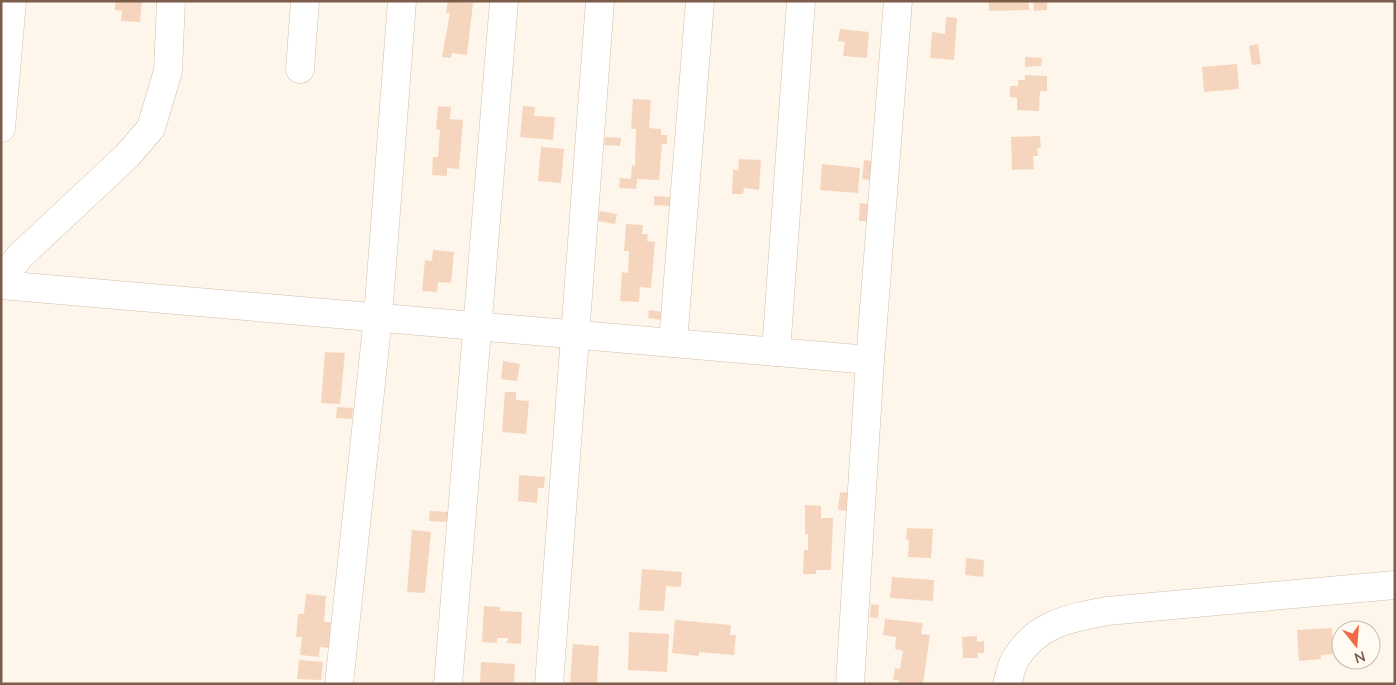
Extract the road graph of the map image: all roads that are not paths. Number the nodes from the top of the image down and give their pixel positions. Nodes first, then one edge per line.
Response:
1 (12, 1) edge
2 (171, 1) edge
3 (305, 1) edge
4 (402, 1) edge
5 (504, 1) edge
6 (600, 1) edge
7 (700, 1) edge
8 (801, 1) edge
9 (898, 1) edge
10 (300, 68) dead end
11 (1, 128) edge
12 (1, 280) edge
13 (1, 284) edge
14 (378, 317) junction
15 (477, 325) junction
16 (576, 334) junction
17 (673, 342) junction
18 (776, 352) junction
19 (870, 360) junction
20 (1395, 585) edge
21 (339, 684) edge
22 (448, 684) edge
23 (550, 684) edge
24 (850, 684) edge
25 (1007, 684) edge

1 - 11 street
2 - 12 street
3 - 10 street
4 - 14 street
5 - 15 street
6 - 16 street
7 - 17 street
8 - 18 street
9 - 19 street
13 - 14 street
14 - 15 street
14 - 21 street
15 - 16 street
15 - 22 street
16 - 17 street
16 - 23 street
17 - 18 street
18 - 19 street
19 - 24 street
20 - 25 street

